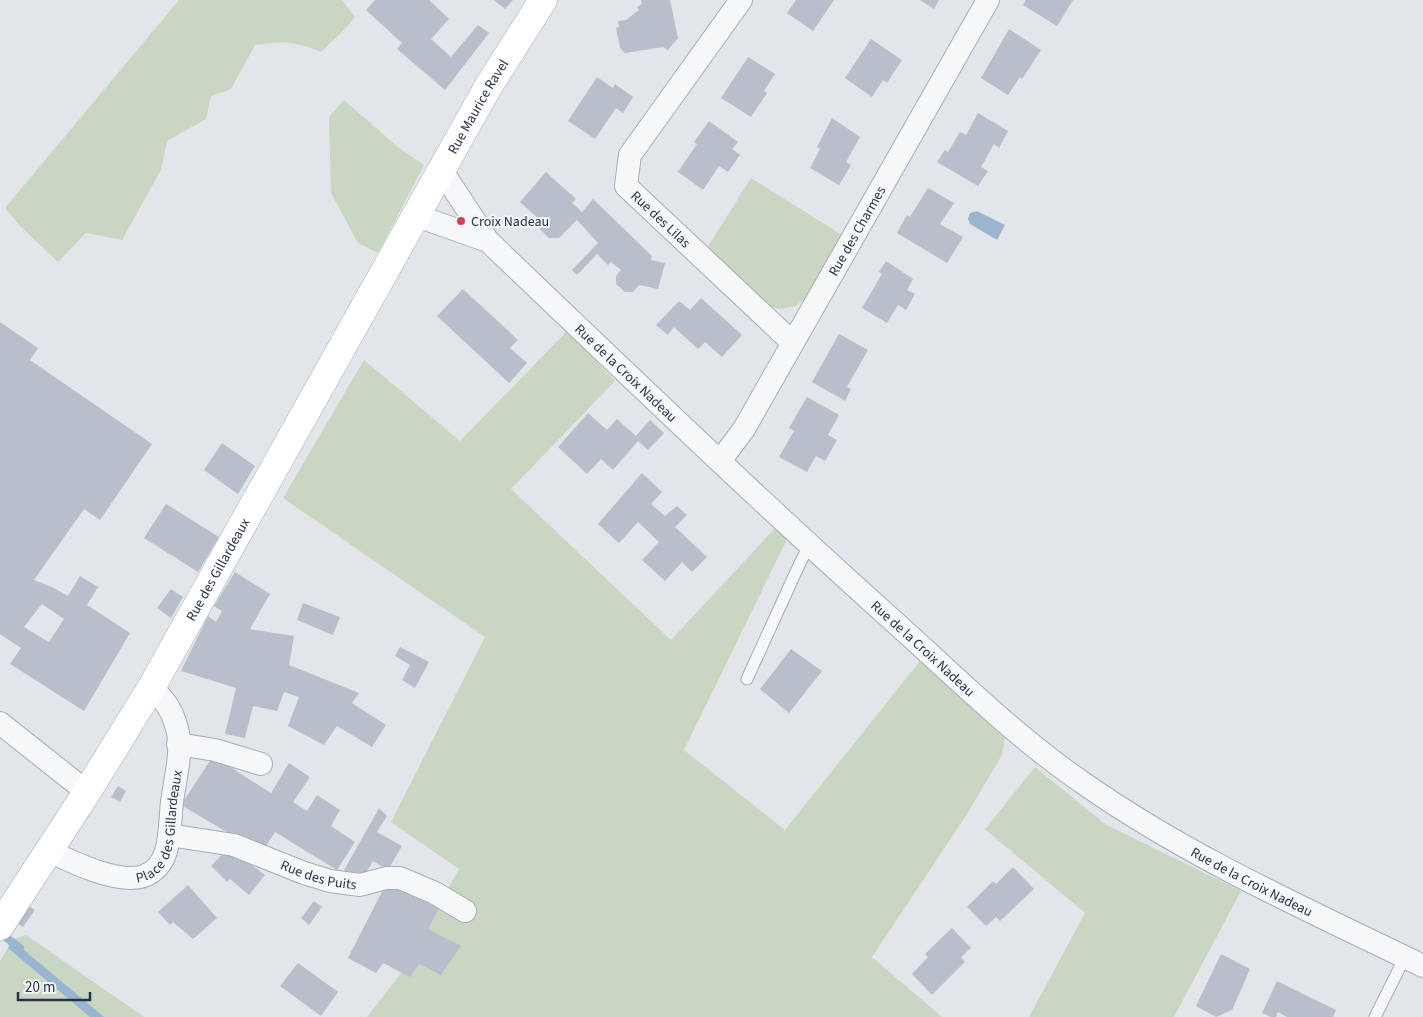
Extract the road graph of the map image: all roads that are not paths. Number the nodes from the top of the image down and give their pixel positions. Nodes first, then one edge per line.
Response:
1 (543, 0) edge
2 (741, 0) edge
3 (988, 0) edge
4 (442, 171) junction
5 (417, 216) junction
6 (488, 241) junction
7 (793, 343) junction
8 (720, 461) junction
9 (809, 546) junction
10 (747, 679) dead end
11 (151, 688) junction
12 (0, 724) edge
13 (178, 744) junction
14 (262, 764) dead end
15 (87, 792) junction
16 (169, 835) junction
17 (49, 852) junction
18 (465, 911) dead end
19 (3, 921) edge
20 (1414, 961) edge
21 (1375, 1017) edge

1 - 4 street, Rue Maurice Ravel
2 - 7 street, Rue des Lilas
3 - 7 street, Rue des Charmes
4 - 5 street, Rue Maurice Ravel
4 - 6 street
5 - 6 street
5 - 11 street, Rue des Gillardeaux
6 - 8 street, Rue de la Croix Nadeau
7 - 8 street, Rue des Charmes
8 - 9 street, Rue de la Croix Nadeau
9 - 10 lane
9 - 20 street, Rue de la Croix Nadeau
11 - 13 street, Place des Gillardeaux
11 - 15 street, Rue des Gillardeaux
12 - 15 street
13 - 14 street
13 - 16 street, Place des Gillardeaux
15 - 17 street, Rue des Gillardeaux
16 - 17 street, Place des Gillardeaux
16 - 18 street, Rue des Puits
17 - 19 street, Rue des Gillardeaux
20 - 21 lane

